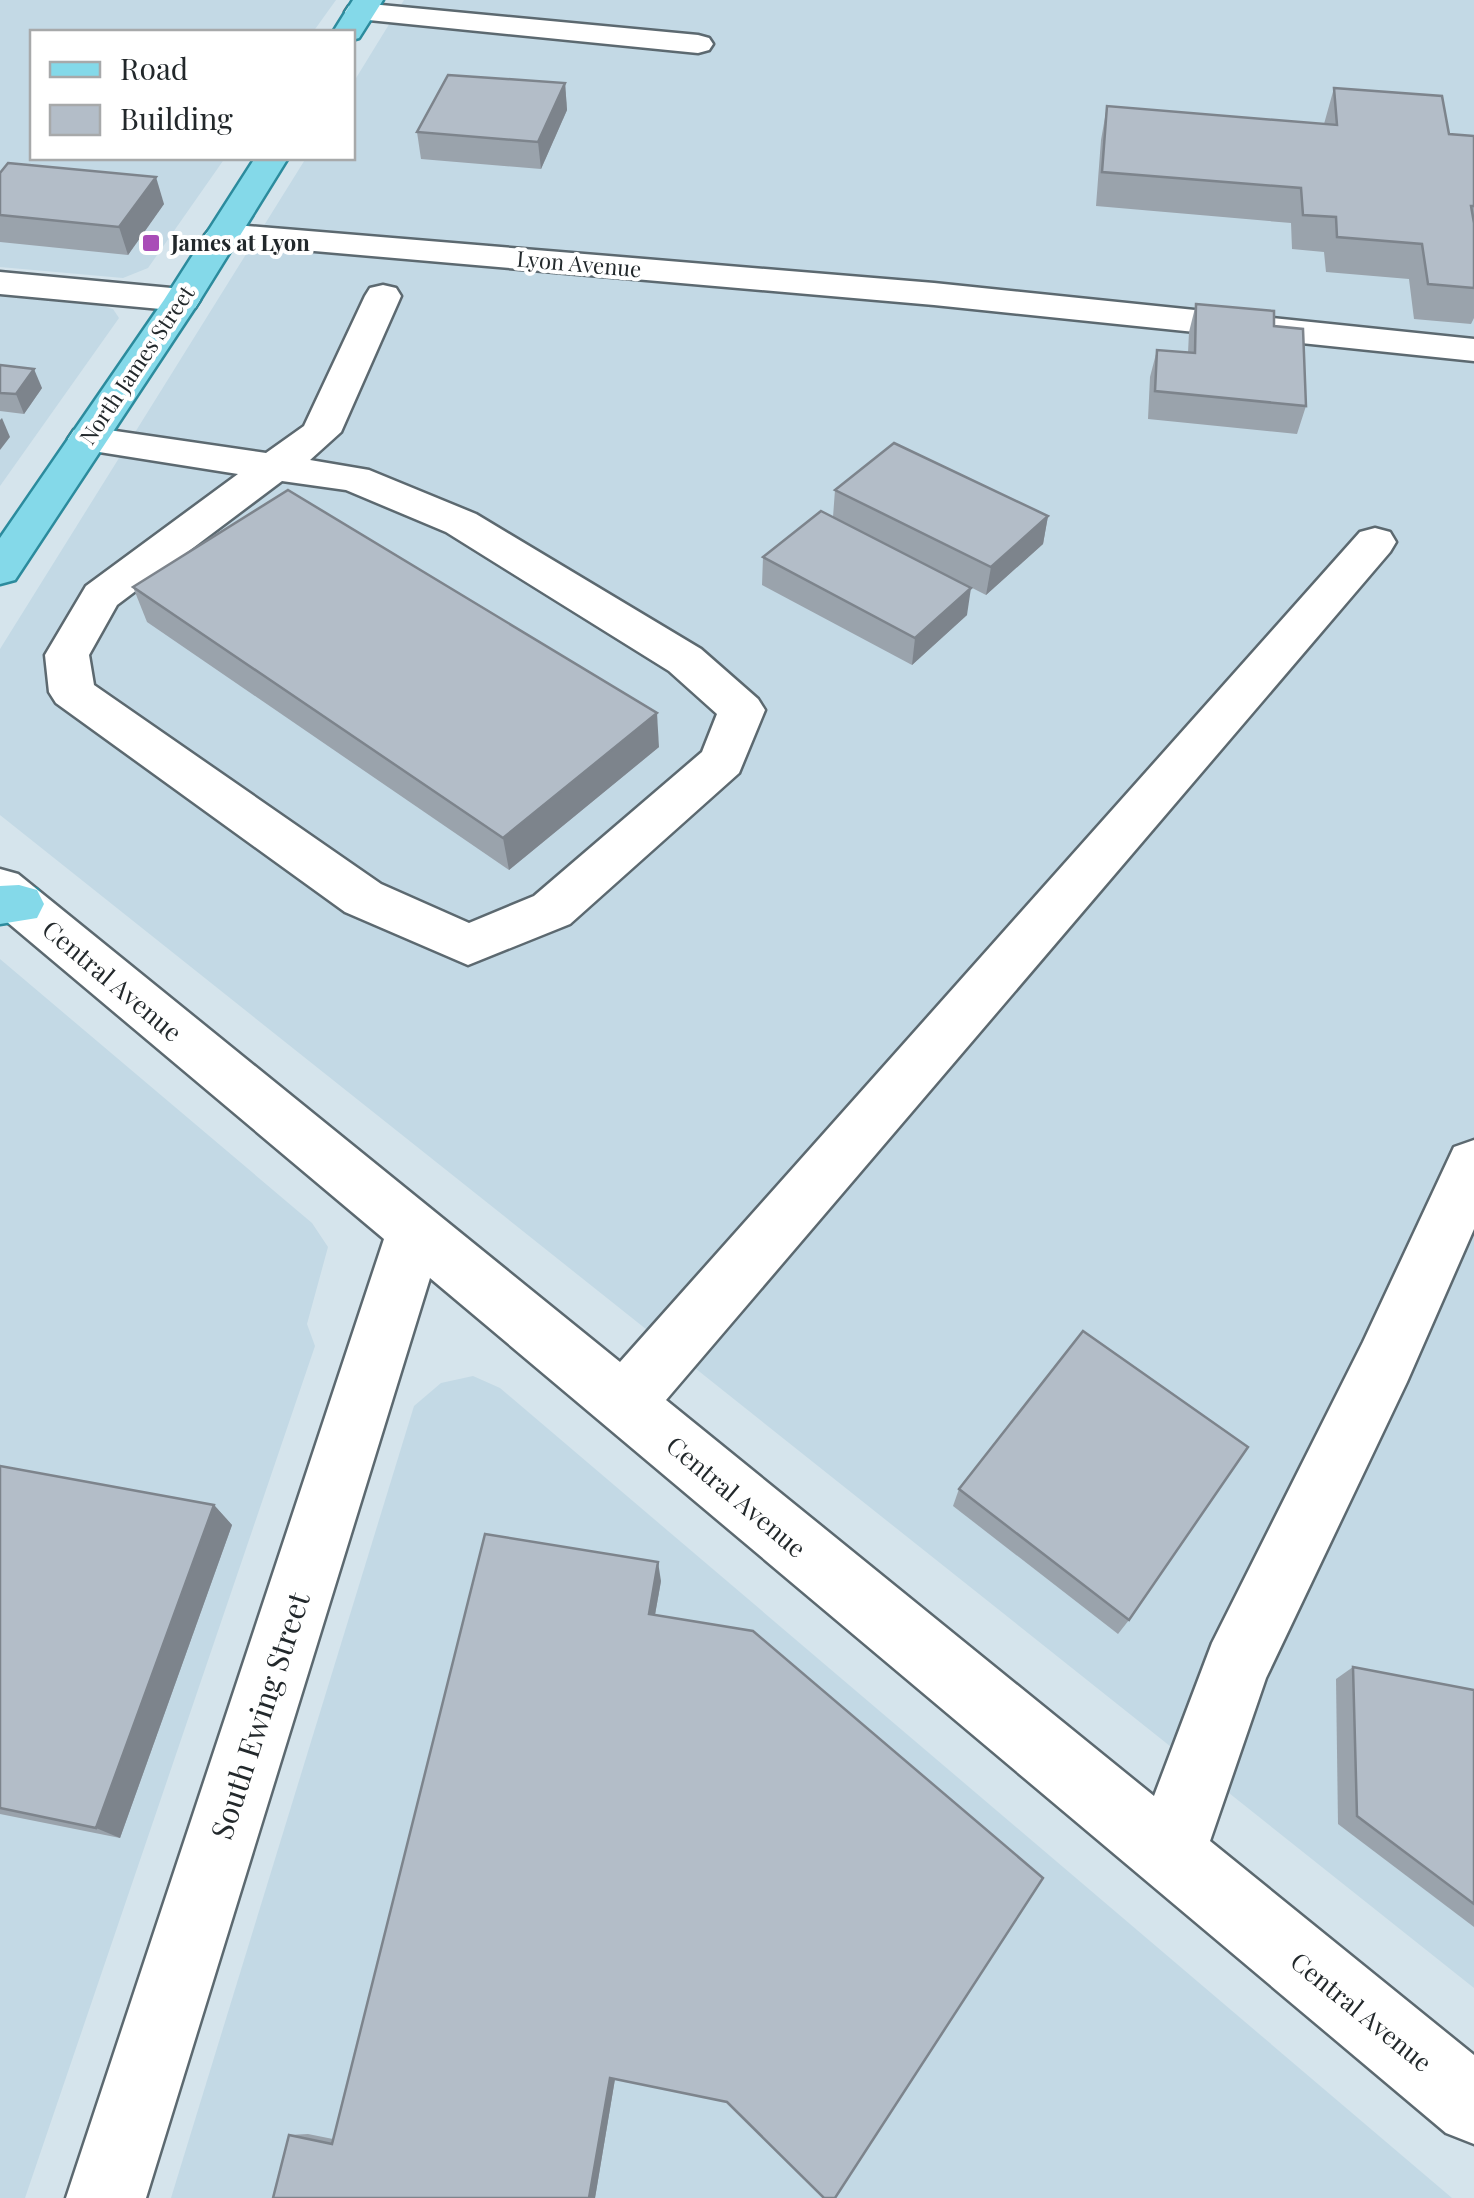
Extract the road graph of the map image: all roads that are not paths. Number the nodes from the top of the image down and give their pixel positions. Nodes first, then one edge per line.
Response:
1 (358, 15) edge
2 (698, 44) dead end
3 (270, 160) edge
4 (223, 235) junction
5 (0, 283) edge
6 (383, 296) dead end
7 (182, 300) junction
8 (1474, 350) edge
9 (88, 439) junction
10 (277, 467) junction
11 (1375, 542) dead end
12 (0, 570) edge
13 (6, 899) edge
14 (1474, 1164) edge
15 (416, 1234) junction
16 (623, 1404) junction
17 (1169, 1854) junction
18 (1474, 2105) edge
19 (106, 2198) edge

1 - 2 street
3 - 4 main road, North James Street
4 - 7 main road, North James Street
4 - 8 street, Lyon Avenue
5 - 7 street
6 - 10 street
7 - 9 main road, North James Street
9 - 10 street
9 - 12 main road, North James Street
10 - 10 street
11 - 16 street
13 - 15 street, Central Avenue
14 - 17 street
15 - 16 street, Central Avenue
15 - 19 street, South Ewing Street
16 - 17 street, Central Avenue
17 - 18 street, Central Avenue

